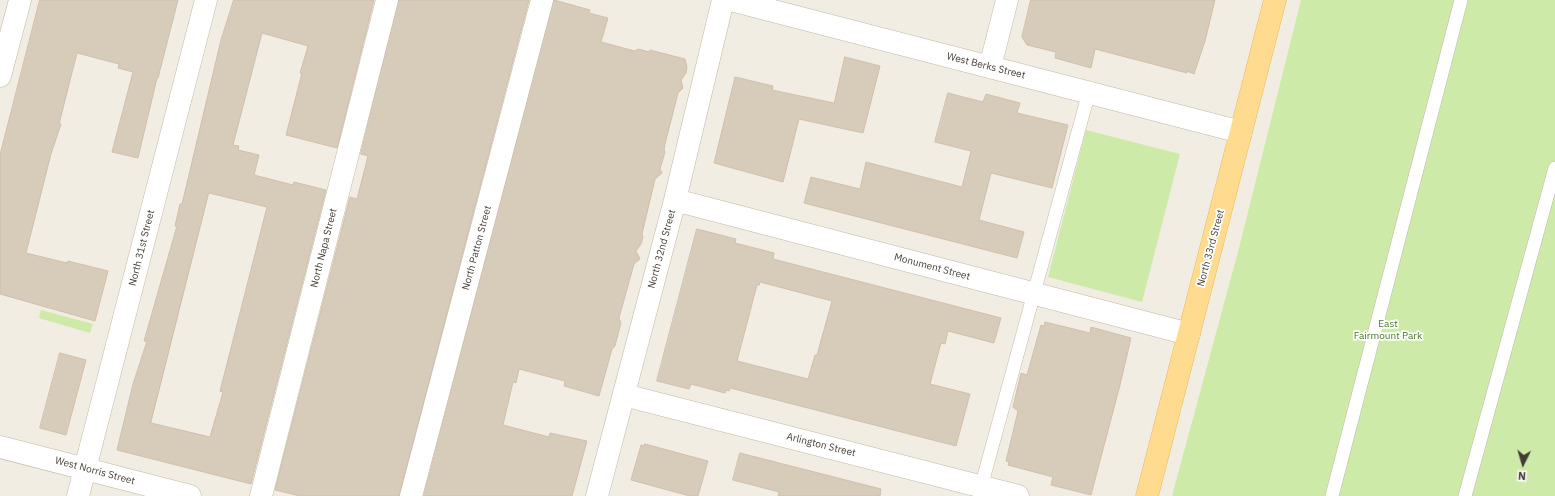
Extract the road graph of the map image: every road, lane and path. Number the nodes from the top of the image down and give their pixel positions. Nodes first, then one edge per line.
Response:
1 (20, 0) edge
2 (206, 0) edge
3 (387, 0) edge
4 (542, 0) edge
5 (723, 0) edge
6 (731, 0) edge
7 (1007, 0) edge
8 (1275, 0) edge
9 (1461, 0) edge
10 (990, 67) junction
11 (0, 76) edge
12 (1089, 92) junction
13 (1241, 132) junction
14 (1555, 168) edge
15 (675, 200) junction
16 (1034, 294) junction
17 (1189, 334) junction
18 (624, 395) junction
19 (0, 447) edge
20 (85, 469) junction
21 (985, 490) edge
22 (78, 496) edge
23 (190, 496) edge
24 (261, 496) edge
25 (411, 496) edge
26 (597, 496) edge
27 (1018, 496) edge
28 (1147, 496) edge
29 (1332, 496) edge
30 (1465, 496) edge

1 - 11 street
2 - 20 street, North 31st Street
3 - 24 street, North Napa Street
4 - 25 street, North Patton Street
5 - 15 street, North 32nd Street
6 - 10 street, West Berks Street
7 - 10 street
8 - 13 main road, North 33rd Street
9 - 29 lane
10 - 12 street, West Berks Street
12 - 13 street, West Berks Street
12 - 16 lane
13 - 17 main road, North 33rd Street
14 - 30 lane
15 - 16 street, Monument Street
15 - 18 street, North 32nd Street
16 - 17 street, Monument Street
16 - 21 lane
17 - 28 main road, North 33rd Street
18 - 21 street, Arlington Street
18 - 26 street, North 32nd Street
19 - 20 street, West Norris Street
20 - 22 street, North 31st Street
20 - 23 street, West Norris Street
21 - 27 street, Arlington Street

